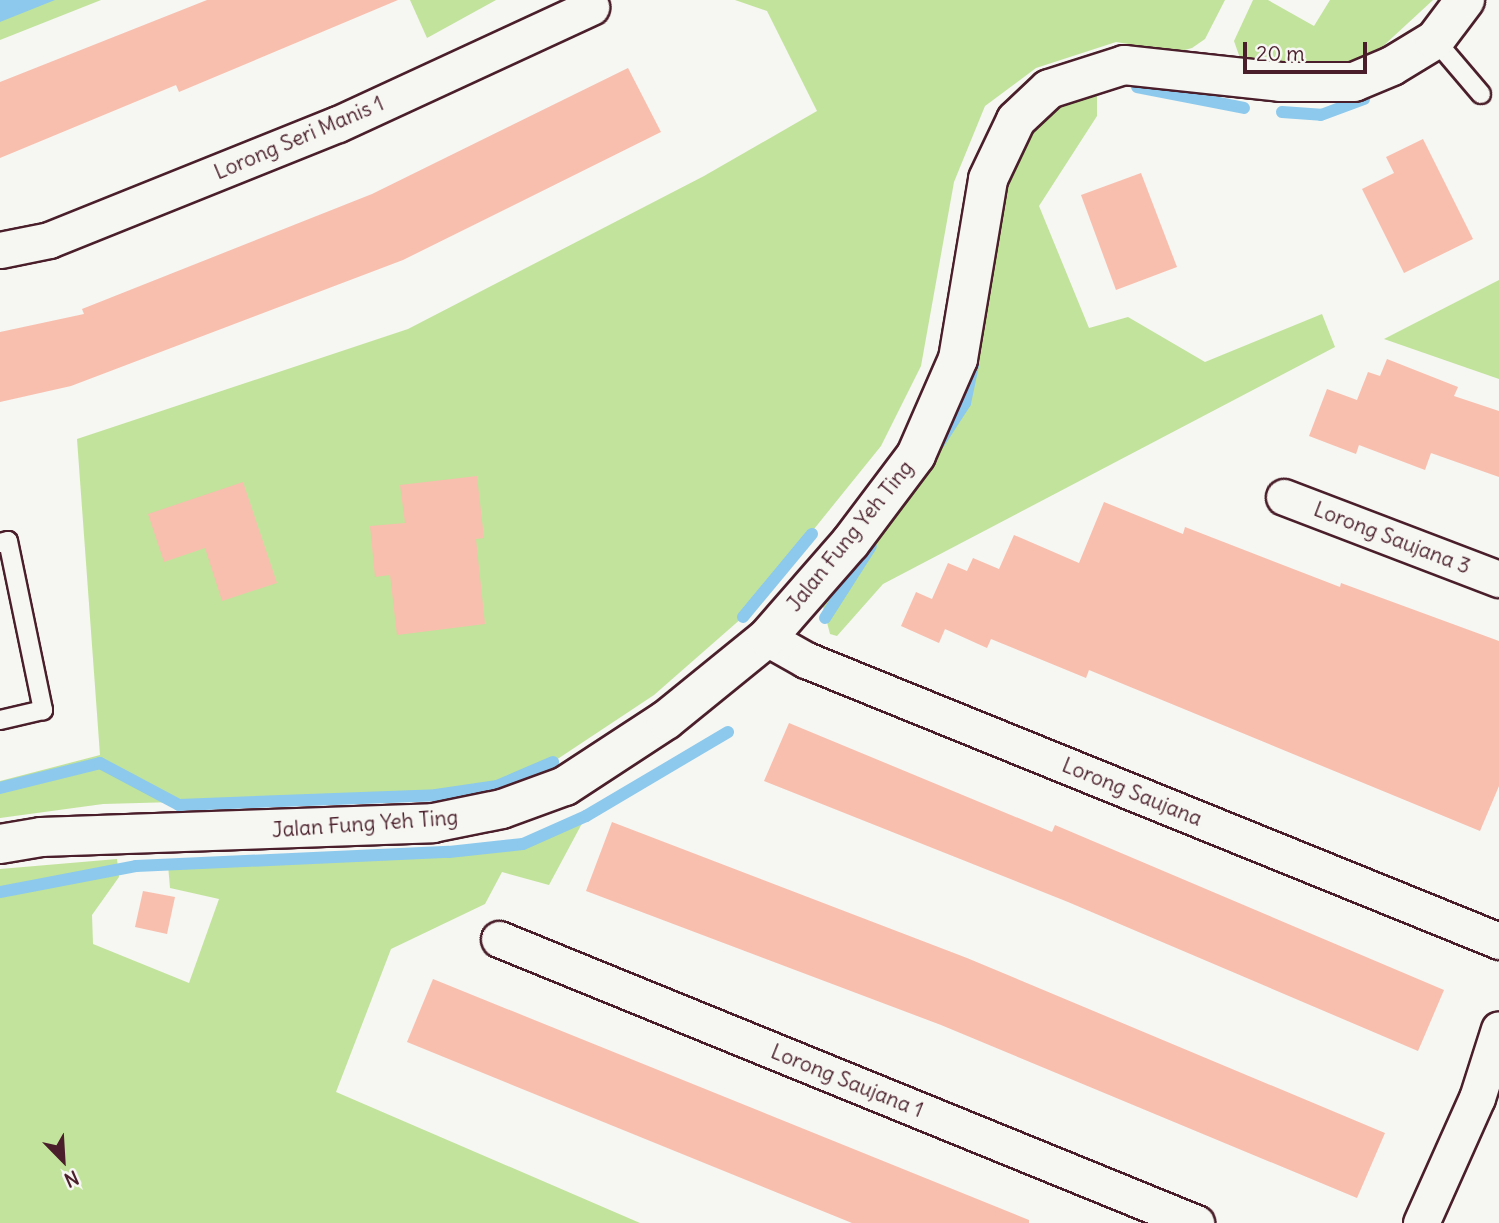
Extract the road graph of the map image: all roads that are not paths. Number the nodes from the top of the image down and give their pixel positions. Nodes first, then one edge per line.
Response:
1 (1465, 0) edge
2 (591, 7) dead end
3 (1435, 40) junction
4 (1481, 94) dead end
5 (0, 250) edge
6 (1284, 498) dead end
7 (0, 543) edge
8 (1499, 579) edge
9 (767, 638) junction
10 (0, 720) edge
11 (0, 844) edge
12 (499, 939) dead end
13 (1499, 941) edge
14 (1499, 1029) edge
15 (1196, 1223) edge
16 (1421, 1223) edge

1 - 3 street, Jalan Fung Yeh Ting
2 - 5 street, Lorong Seri Manis 1
3 - 4 lane
3 - 9 street, Jalan Fung Yeh Ting
6 - 8 street, Lorong Saujana 3
7 - 10 lane
9 - 11 street, Jalan Fung Yeh Ting
9 - 13 street, Lorong Saujana
12 - 15 street, Lorong Saujana 1
14 - 16 street

